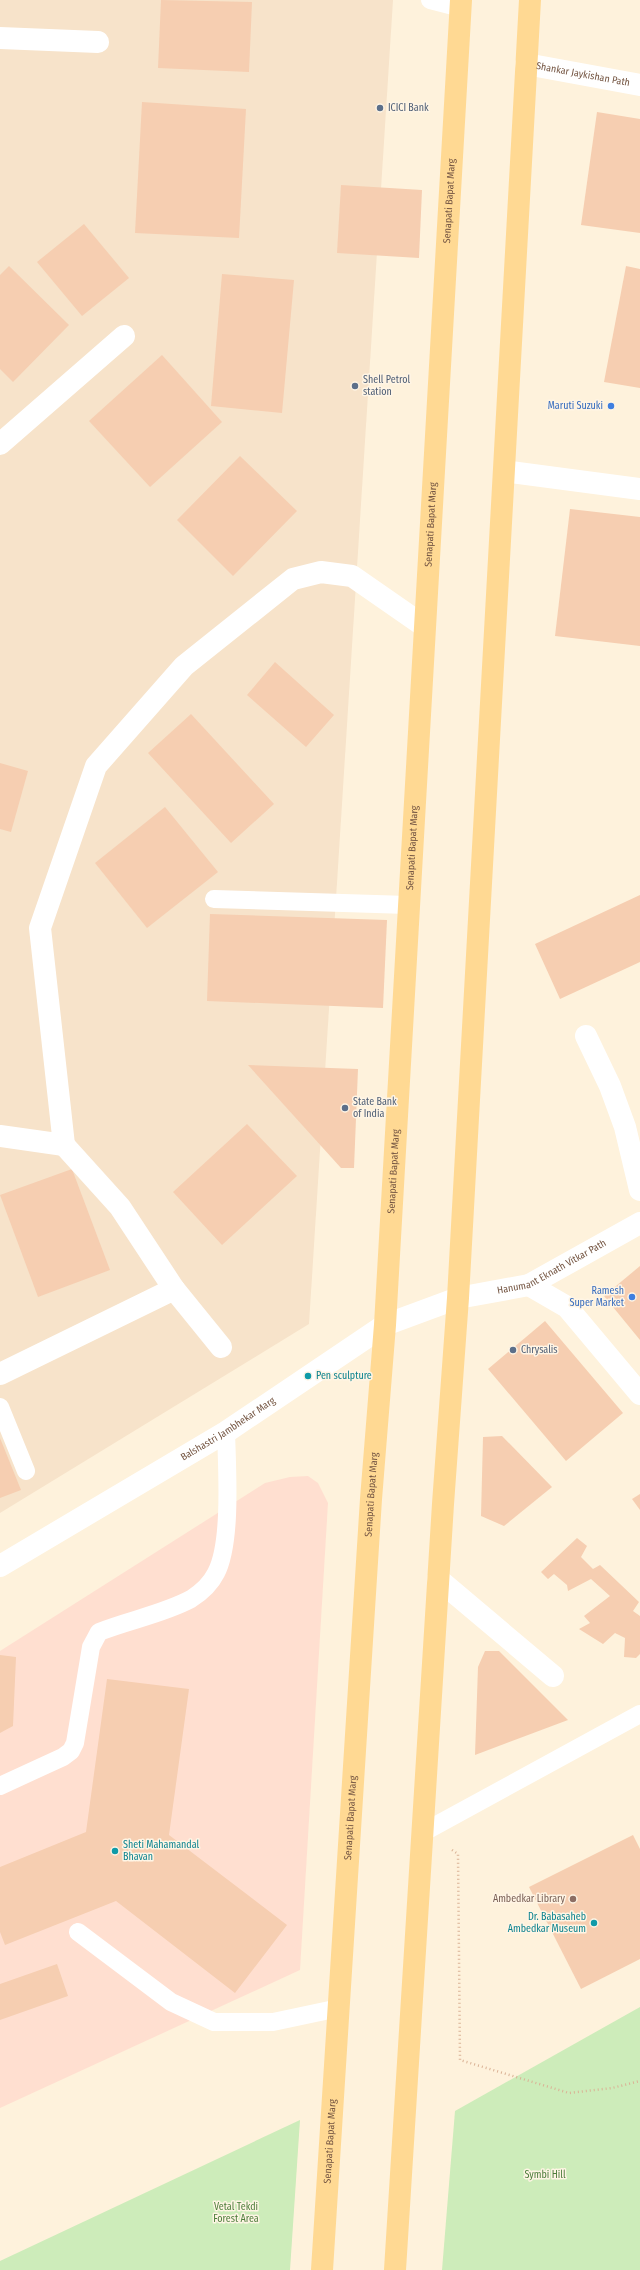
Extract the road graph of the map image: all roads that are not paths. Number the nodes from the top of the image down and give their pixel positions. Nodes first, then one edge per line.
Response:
1 (430, 0) edge
2 (530, 0) edge
3 (461, 4) edge
4 (0, 38) edge
5 (98, 42) dead end
6 (526, 64) junction
7 (640, 85) edge
8 (124, 336) dead end
9 (0, 444) edge
10 (504, 471) junction
11 (640, 489) edge
12 (424, 626) junction
13 (214, 900) dead end
14 (408, 905) junction
15 (586, 1036) dead end
16 (0, 1136) edge
17 (64, 1144) junction
18 (640, 1190) edge
19 (640, 1223) edge
20 (529, 1285) junction
21 (174, 1289) junction
22 (458, 1298) junction
23 (385, 1325) junction
24 (220, 1347) dead end
25 (0, 1374) edge
26 (640, 1394) edge
27 (0, 1407) edge
28 (226, 1432) junction
29 (26, 1471) dead end
30 (0, 1566) edge
31 (438, 1579) junction
32 (553, 1676) dead end
33 (640, 1714) edge
34 (0, 1786) edge
35 (422, 1833) junction
36 (78, 1932) dead end
37 (339, 2008) junction
38 (322, 2270) edge
39 (395, 2270) edge

1 - 3 lane
2 - 6 main road
3 - 12 main road, Senapati Bapat Marg
4 - 5 street
6 - 7 street, Shankar Jaykishan Path
6 - 10 main road
8 - 9 street
10 - 11 street
10 - 22 main road
12 - 14 main road, Senapati Bapat Marg
12 - 17 street
13 - 14 lane
14 - 23 main road, Senapati Bapat Marg
15 - 18 street
16 - 17 street
17 - 21 street
19 - 20 street, Hanumant Eknath Vitkar Path
20 - 22 street, Hanumant Eknath Vitkar Path
20 - 26 street
21 - 24 street
21 - 25 street
22 - 23 street, Balshastri Jambhekar Marg
22 - 31 main road
23 - 28 street, Balshastri Jambhekar Marg
23 - 37 main road, Senapati Bapat Marg
27 - 29 lane
28 - 30 street, Balshastri Jambhekar Marg
28 - 34 lane
31 - 32 street
31 - 35 main road
33 - 35 lane
35 - 39 main road
36 - 37 lane
37 - 38 main road, Senapati Bapat Marg

